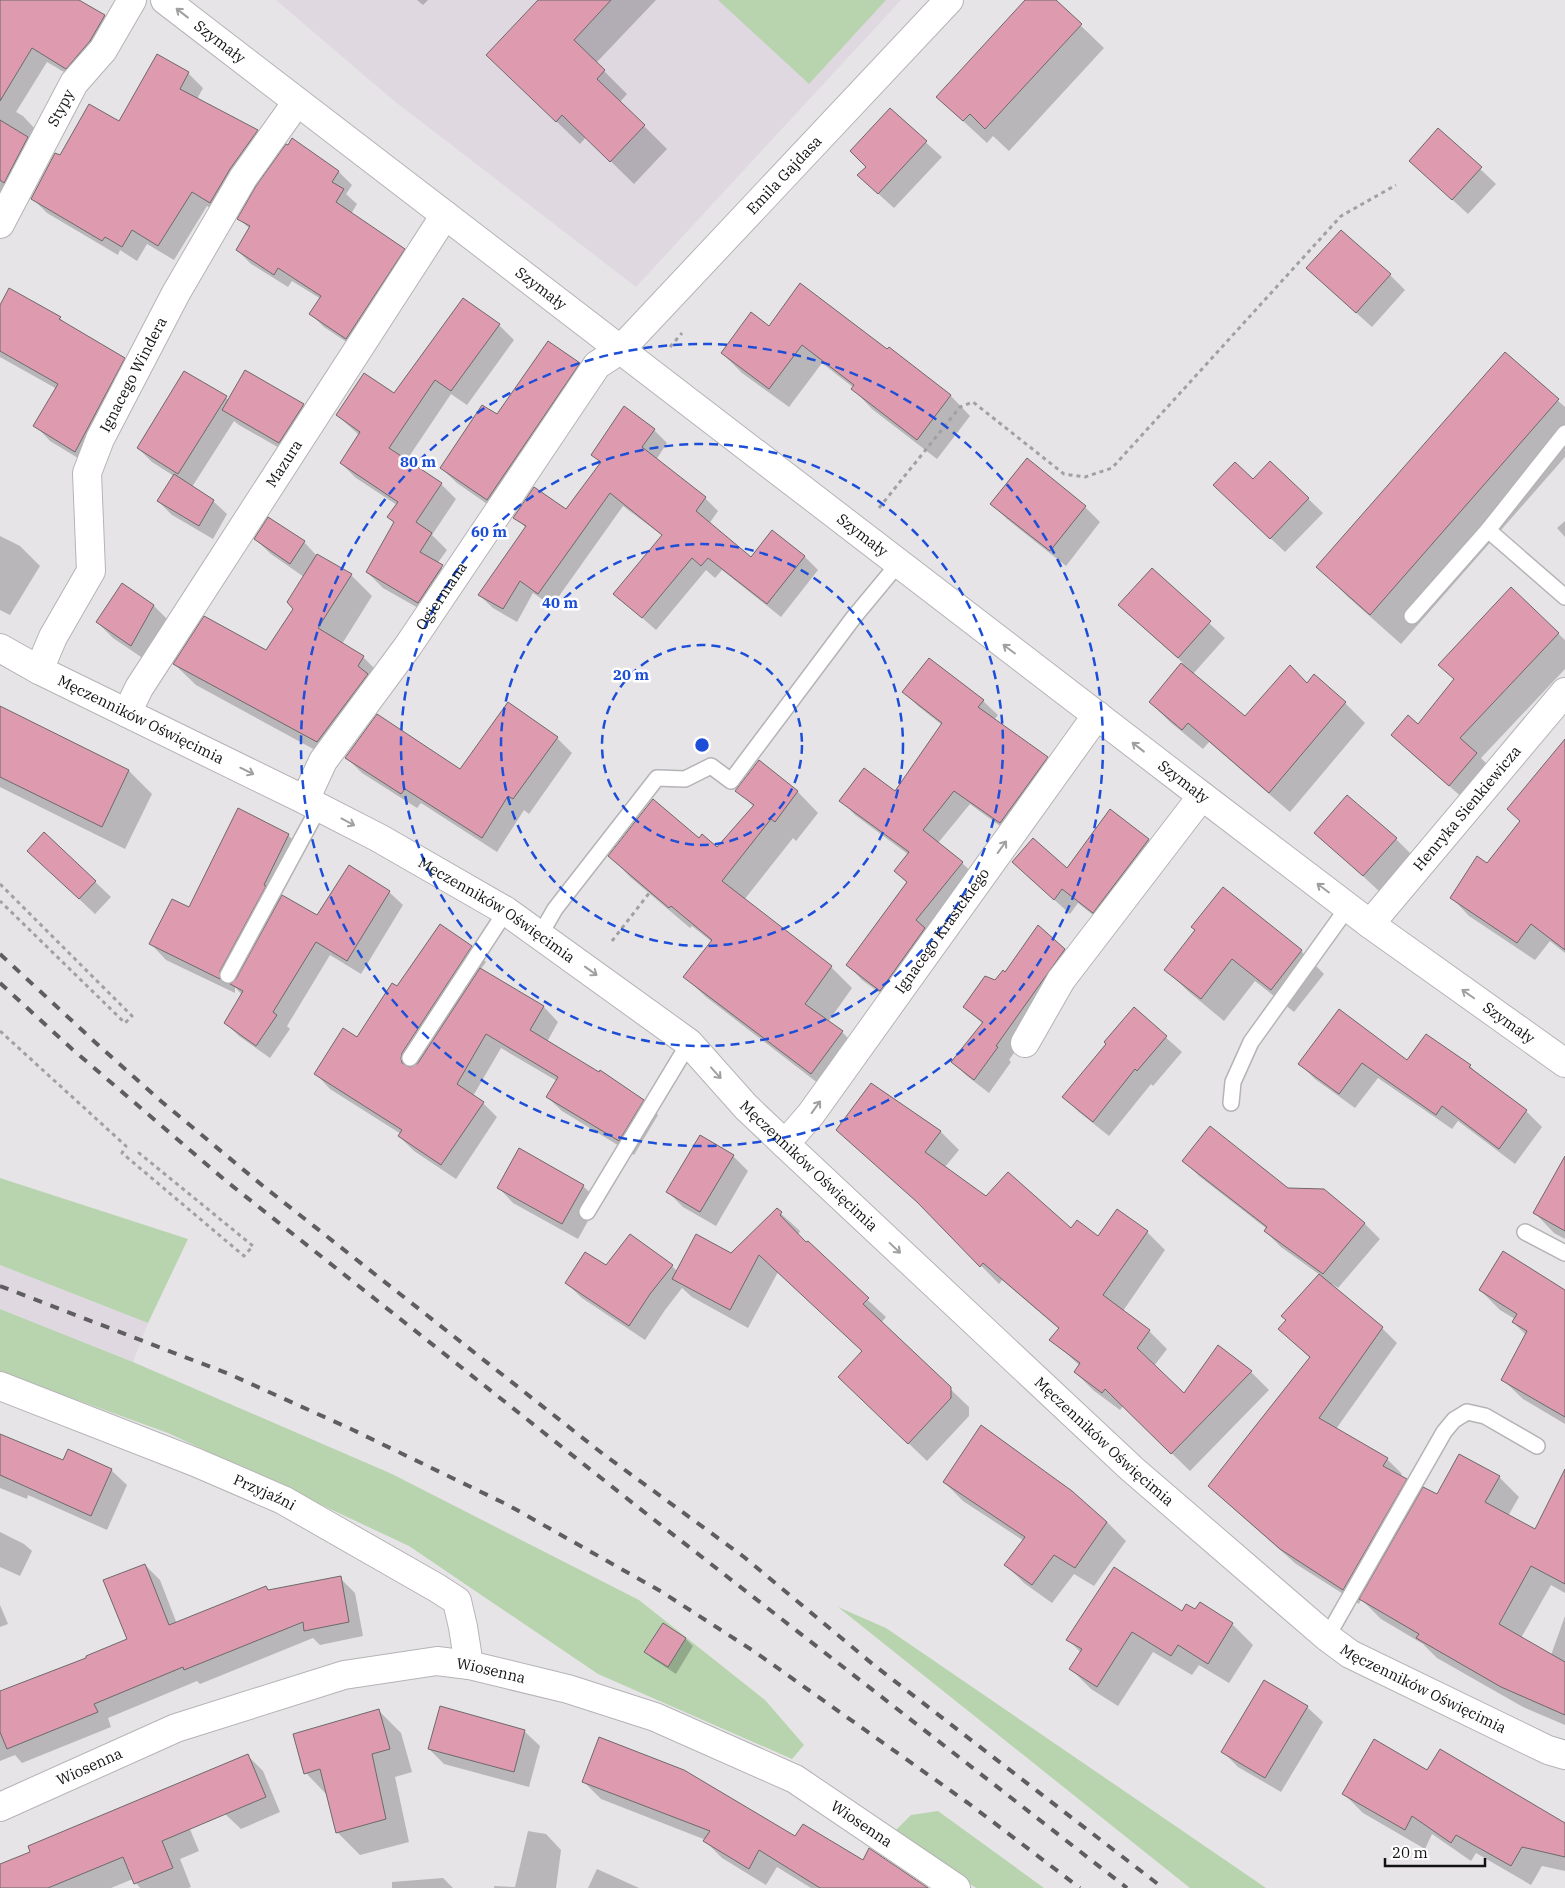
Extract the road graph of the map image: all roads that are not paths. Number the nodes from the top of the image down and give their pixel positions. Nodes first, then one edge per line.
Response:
1 (132, 0) edge
2 (165, 0) edge
3 (949, 0) edge
4 (297, 102) junction
5 (445, 216) junction
6 (0, 224) edge
7 (620, 350) junction
8 (1565, 434) edge
9 (1488, 530) junction
10 (898, 564) junction
11 (1565, 596) edge
12 (1412, 616) dead end
13 (0, 648) edge
14 (39, 670) junction
15 (1565, 692) edge
16 (127, 713) junction
17 (1097, 715) junction
18 (1202, 796) junction
19 (312, 803) junction
20 (1348, 907) junction
21 (506, 911) junction
22 (1370, 924) junction
23 (540, 935) junction
24 (228, 975) dead end
25 (689, 1042) junction
26 (1025, 1043) dead end
27 (410, 1058) dead end
28 (1565, 1063) edge
29 (1231, 1103) dead end
30 (785, 1144) junction
31 (587, 1212) dead end
32 (1525, 1232) dead end
33 (1565, 1253) edge
34 (0, 1386) edge
35 (1537, 1446) dead end
36 (1327, 1637) junction
37 (469, 1665) junction
38 (1565, 1755) edge
39 (0, 1807) edge
40 (956, 1888) edge

1 - 6 street, Stypy
4 -> 2 street, Szymały
3 - 7 street, Emila Gajdasa
4 - 5 street, Szymały
4 - 14 street, Ignacego Windera
5 - 7 street, Szymały
5 - 16 street, Mazura
7 - 10 street, Szymały
7 - 19 street, Ogiermana
8 - 9 lane
9 - 11 lane
9 - 12 lane
17 -> 10 street, Szymały
10 - 23 lane
13 - 14 street, Męczenników Oświęcimia
14 - 16 street, Męczenników Oświęcimia
15 - 22 street, Henryka Sienkiewicza
16 -> 19 street, Męczenników Oświęcimia
18 -> 17 street, Szymały
30 -> 17 street, Ignacego Krasickiego
20 -> 18 street, Szymały
18 - 26 street
19 -> 21 street, Męczenników Oświęcimia
19 - 24 lane
20 - 22 street, Szymały
20 - 29 lane
21 - 23 street, Męczenników Oświęcimia
21 - 27 lane
28 -> 22 street, Szymały
23 -> 25 street, Męczenników Oświęcimia
25 -> 30 street, Męczenników Oświęcimia
25 - 31 lane
30 -> 36 street, Męczenników Oświęcimia
32 - 33 lane
34 - 37 street, Przyjaźni
35 - 36 lane
36 - 38 street, Męczenników Oświęcimia
37 - 39 street, Wiosenna
37 - 40 street, Wiosenna

